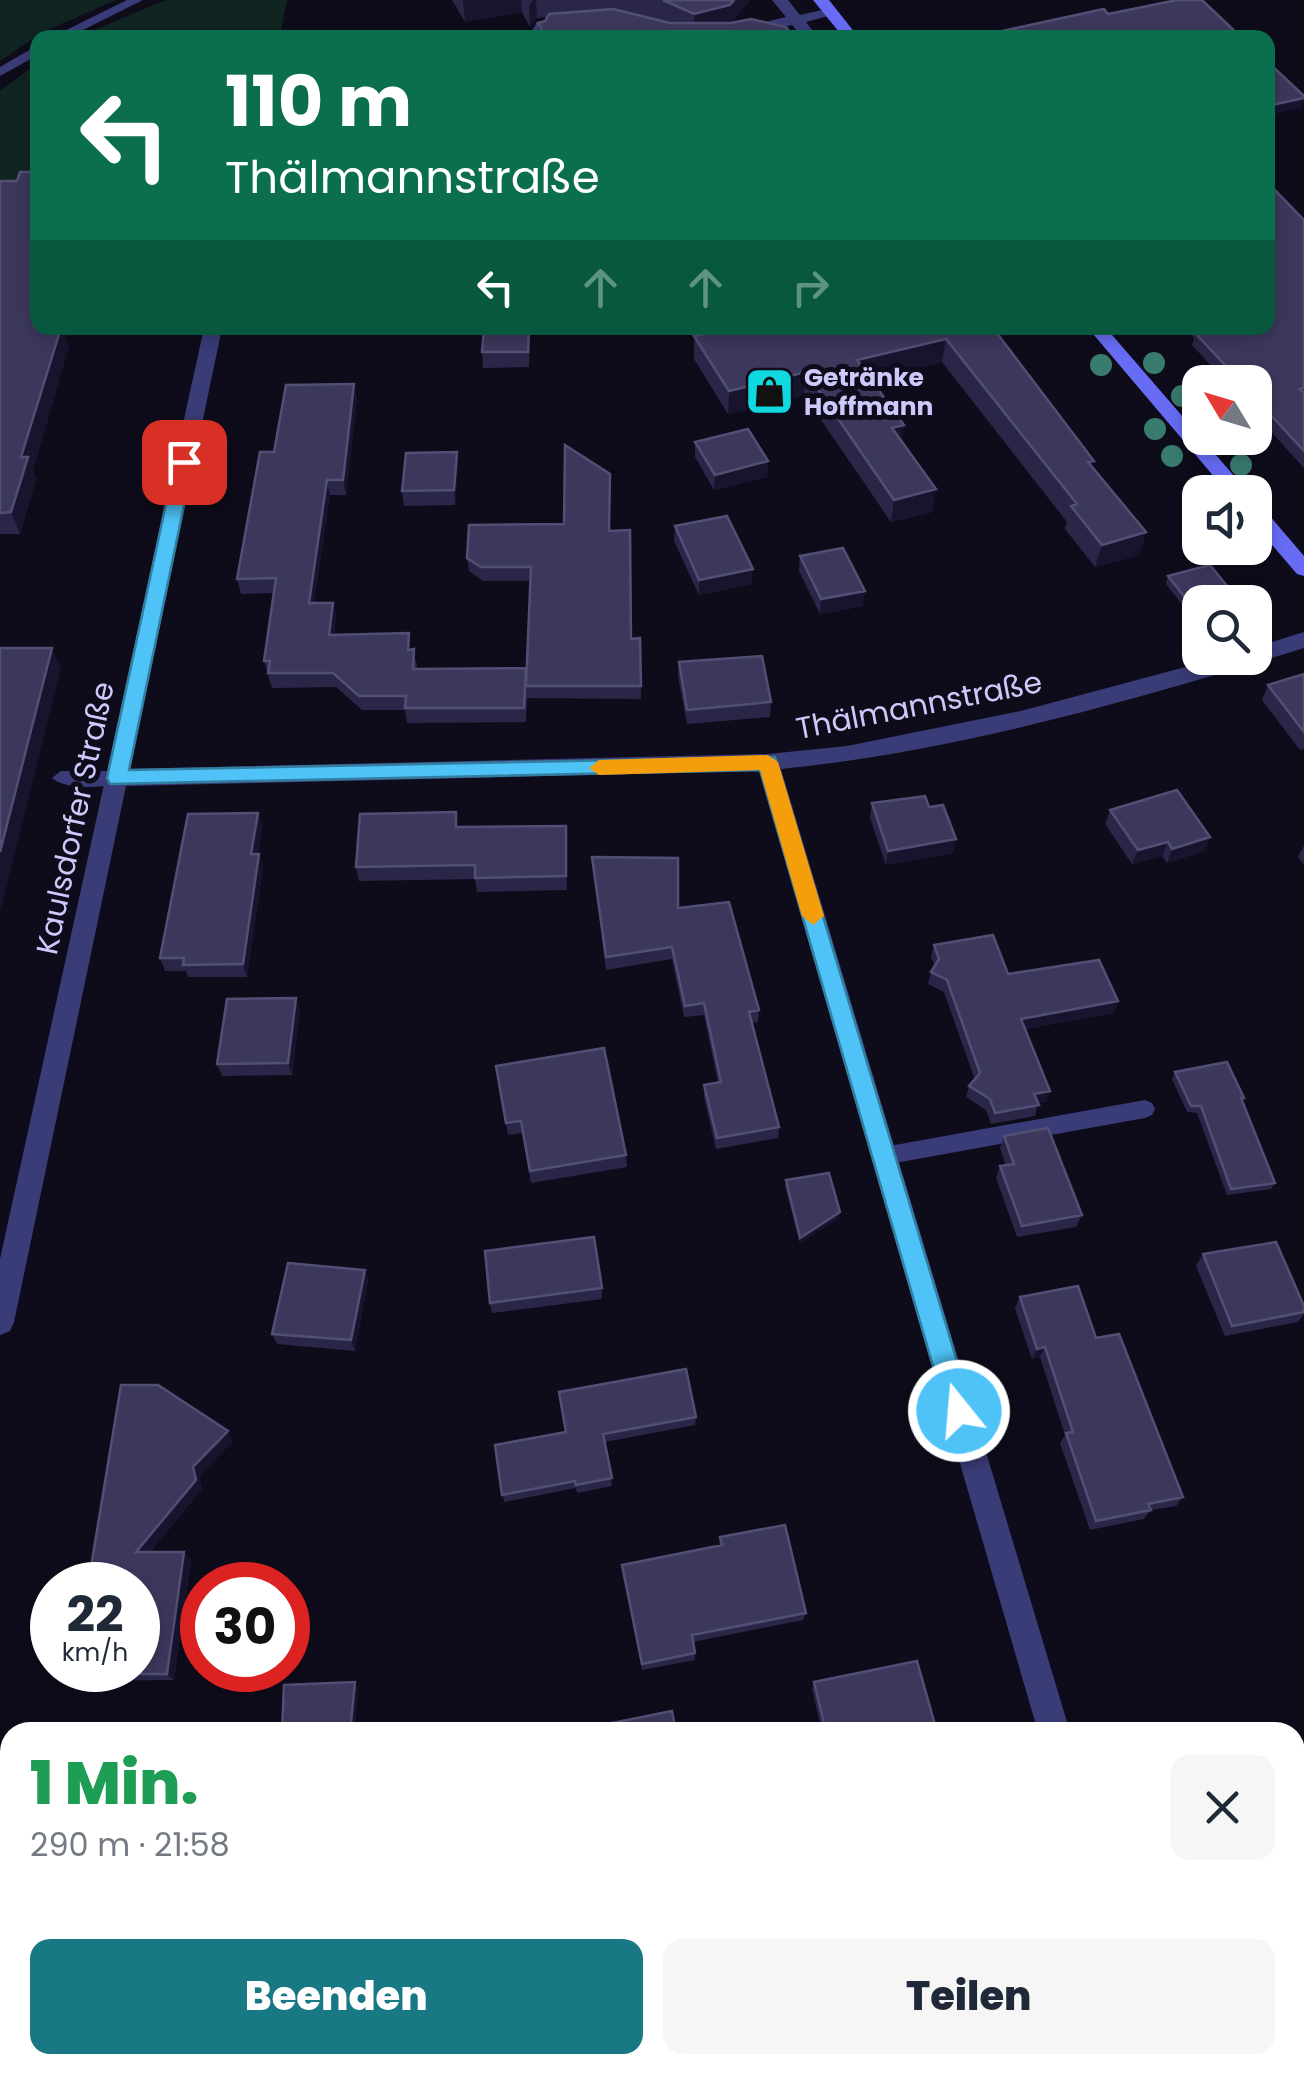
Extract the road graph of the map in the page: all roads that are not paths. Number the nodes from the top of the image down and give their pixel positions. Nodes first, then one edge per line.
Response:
1 (137, 0) edge
2 (780, 0) edge
3 (826, 6) edge
4 (580, 19) edge
5 (796, 19) junction
6 (73, 30) edge
7 (540, 30) edge
8 (743, 30) edge
9 (805, 30) edge
10 (846, 30) edge
11 (30, 54) edge
12 (0, 72) edge
13 (212, 335) edge
14 (1103, 335) edge
15 (1223, 475) edge
16 (1272, 532) edge
17 (1304, 570) edge
18 (1304, 640) edge
19 (1272, 649) edge
20 (1182, 675) edge
21 (768, 762) junction
22 (61, 778) dead end
23 (117, 778) junction
24 (1144, 1109) dead end
25 (884, 1156) junction
26 (0, 1322) edge
27 (1051, 1722) edge

1 - 6 lane
2 - 5 street
3 - 5 street
3 - 10 main road
4 - 7 street
5 - 8 street
5 - 9 street
11 - 12 lane
13 - 23 street, Kaulsdorfer Straße
14 - 15 main road
16 - 17 main road
18 - 19 street
20 - 21 street, Thälmannstraße
21 - 23 street, Thälmannstraße
21 - 25 street
22 - 23 lane
23 - 26 street, Kaulsdorfer Straße
24 - 25 lane
25 - 27 street

